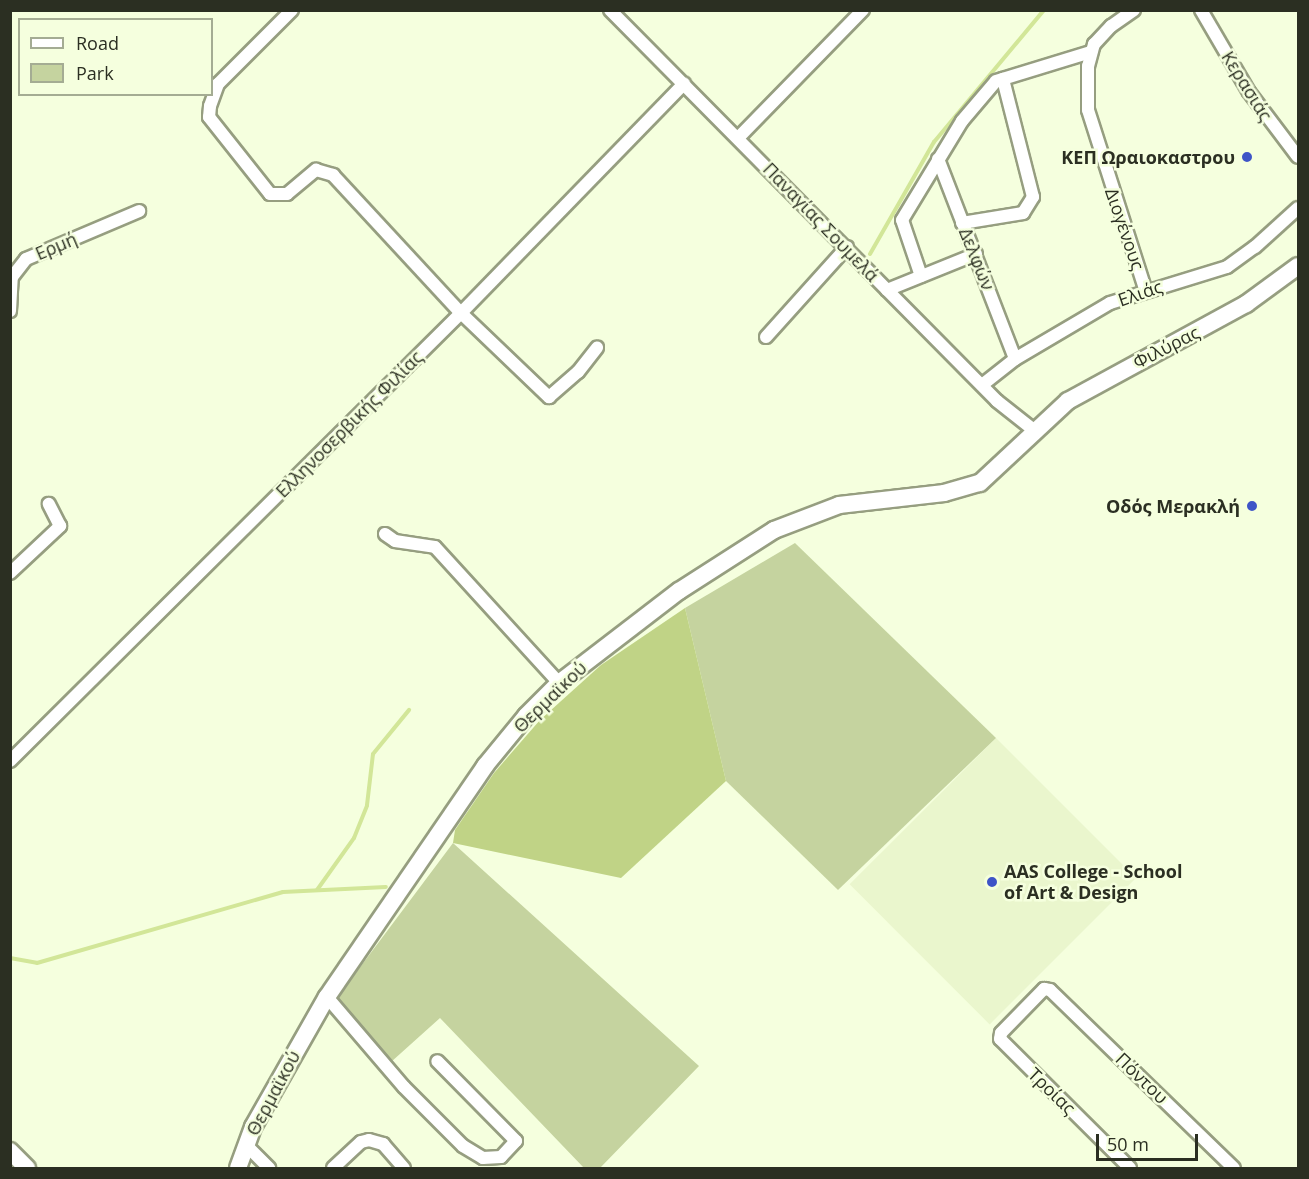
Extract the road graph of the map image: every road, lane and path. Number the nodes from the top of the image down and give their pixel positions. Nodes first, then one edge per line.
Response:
1 (292, 10) edge
2 (610, 10) edge
3 (862, 10) edge
4 (1134, 10) edge
5 (1201, 10) edge
6 (1091, 52) junction
7 (1003, 79) junction
8 (684, 84) junction
9 (738, 138) junction
10 (1299, 157) edge
11 (938, 159) junction
12 (1299, 208) edge
13 (139, 211) dead end
14 (962, 223) junction
15 (847, 247) junction
16 (976, 254) junction
17 (1299, 266) edge
18 (921, 276) junction
19 (1145, 289) junction
20 (887, 290) junction
21 (10, 311) edge
22 (461, 313) junction
23 (766, 337) dead end
24 (597, 348) dead end
25 (1015, 359) junction
26 (982, 385) junction
27 (1035, 431) junction
28 (49, 504) dead end
29 (385, 534) dead end
30 (10, 573) edge
31 (559, 683) junction
32 (12, 757) edge
33 (327, 997) junction
34 (1000, 1039) joint
35 (437, 1061) dead end
36 (246, 1145) junction
37 (10, 1150) edge
38 (27, 1168) edge
39 (238, 1168) edge
40 (269, 1168) edge
41 (333, 1168) edge
42 (404, 1168) edge
43 (1130, 1168) edge
44 (1234, 1168) edge

1 - 22 street
2 - 8 street, Παναγίας Σουμελά
3 - 9 street
4 - 6 street
5 - 10 street, Κερασιάς
6 - 7 street
6 - 19 street, Διογένους
7 - 11 street
7 - 14 street
8 - 9 street, Παναγίας Σουμελά
8 - 22 street, Ελληνοσερβικής Φιλίας
9 - 15 street, Παναγίας Σουμελά
11 - 14 street, Δελφών
11 - 18 street
12 - 19 street, Ελιάς
13 - 21 street, Ερμή
14 - 16 street, Δελφών
15 - 20 street, Παναγίας Σουμελά
15 - 23 street
16 - 18 street
16 - 25 street, Δελφών
17 - 27 street, Φιλύρας
18 - 20 street
19 - 25 street, Ελιάς
20 - 26 street, Παναγίας Σουμελά
22 - 24 street
22 - 32 street, Ελληνοσερβικής Φιλίας
25 - 26 street, Ελιάς
26 - 27 street, Παναγίας Σουμελά
27 - 31 street, Θερμαϊκού
28 - 30 street
29 - 31 street
31 - 33 street, Θερμαϊκού
33 - 35 street
33 - 36 street, Θερμαϊκού
34 - 43 street, Τροίας
34 - 44 street, Πόντου
36 - 39 street, Θερμαϊκού
36 - 40 street
37 - 38 street
41 - 42 street

